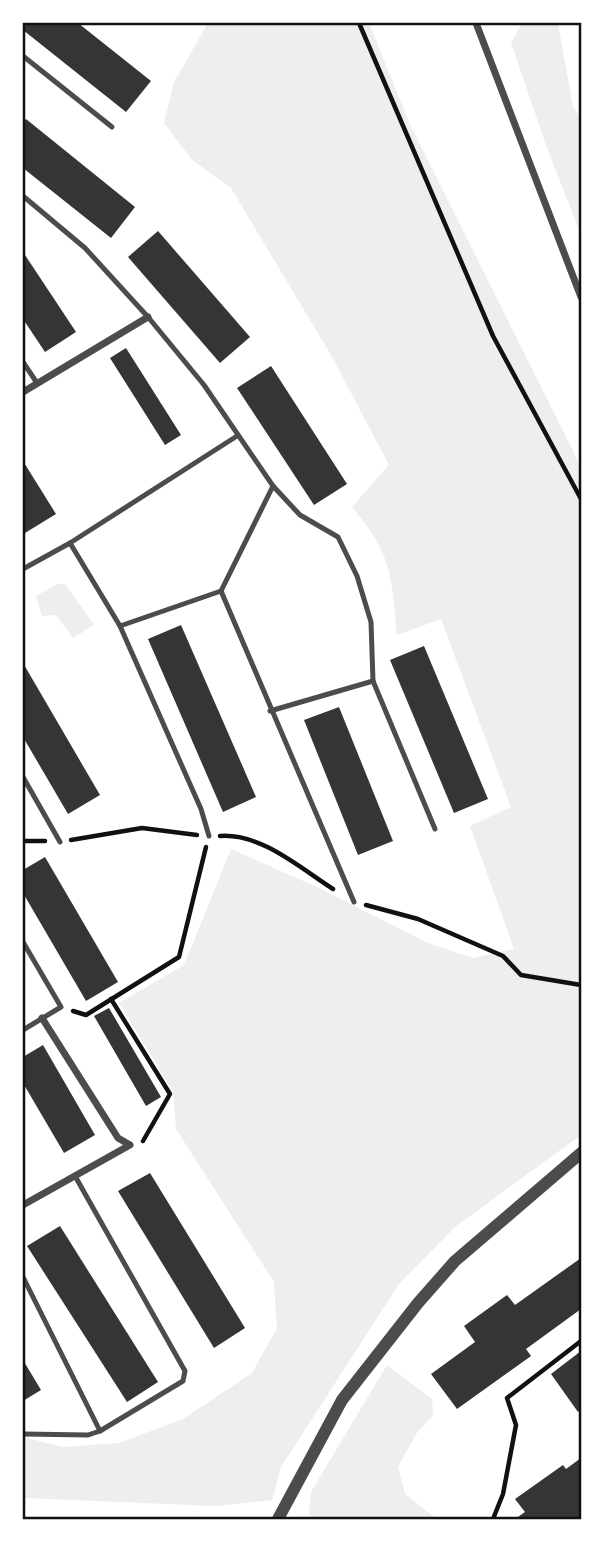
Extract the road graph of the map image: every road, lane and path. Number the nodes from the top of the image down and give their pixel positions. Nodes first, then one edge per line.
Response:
1 (359, 23) edge
2 (476, 23) edge
3 (23, 56) edge
4 (112, 127) dead end
5 (23, 196) edge
6 (581, 297) edge
7 (148, 317) junction
8 (23, 362) edge
9 (37, 383) junction
10 (23, 393) edge
11 (237, 436) junction
12 (273, 486) junction
13 (581, 499) edge
14 (69, 543) junction
15 (23, 569) edge
16 (221, 591) junction
17 (120, 626) junction
18 (373, 681) junction
19 (270, 711) junction
20 (23, 777) edge
21 (435, 829) dead end
22 (209, 836) junction
23 (23, 841) edge
24 (60, 842) junction
25 (354, 902) junction
26 (23, 942) edge
27 (581, 985) edge
28 (111, 999) junction
29 (61, 1007) junction
30 (42, 1018) junction
31 (23, 1030) edge
32 (130, 1145) junction
33 (581, 1153) edge
34 (75, 1177) junction
35 (23, 1205) edge
36 (23, 1277) edge
37 (581, 1341) edge
38 (100, 1431) junction
39 (23, 1434) edge
40 (278, 1519) edge
41 (493, 1519) edge

1 - 13 path
2 - 6 street
3 - 4 lane
5 - 7 lane
7 - 9 street
7 - 11 lane
8 - 9 lane
9 - 10 street
11 - 12 lane
11 - 14 lane
12 - 16 lane
12 - 18 lane
14 - 15 lane
14 - 17 lane
16 - 17 lane
16 - 19 lane
17 - 22 lane
18 - 19 lane
18 - 21 lane
19 - 25 lane
20 - 24 lane
22 - 24 path
22 - 25 path
22 - 28 path
23 - 24 path
25 - 27 path
26 - 29 lane
28 - 29 path
28 - 32 path
29 - 30 lane
30 - 31 lane
30 - 32 street
32 - 34 street
33 - 40 street
34 - 35 street
34 - 38 lane
36 - 38 lane
37 - 41 path
38 - 39 lane

